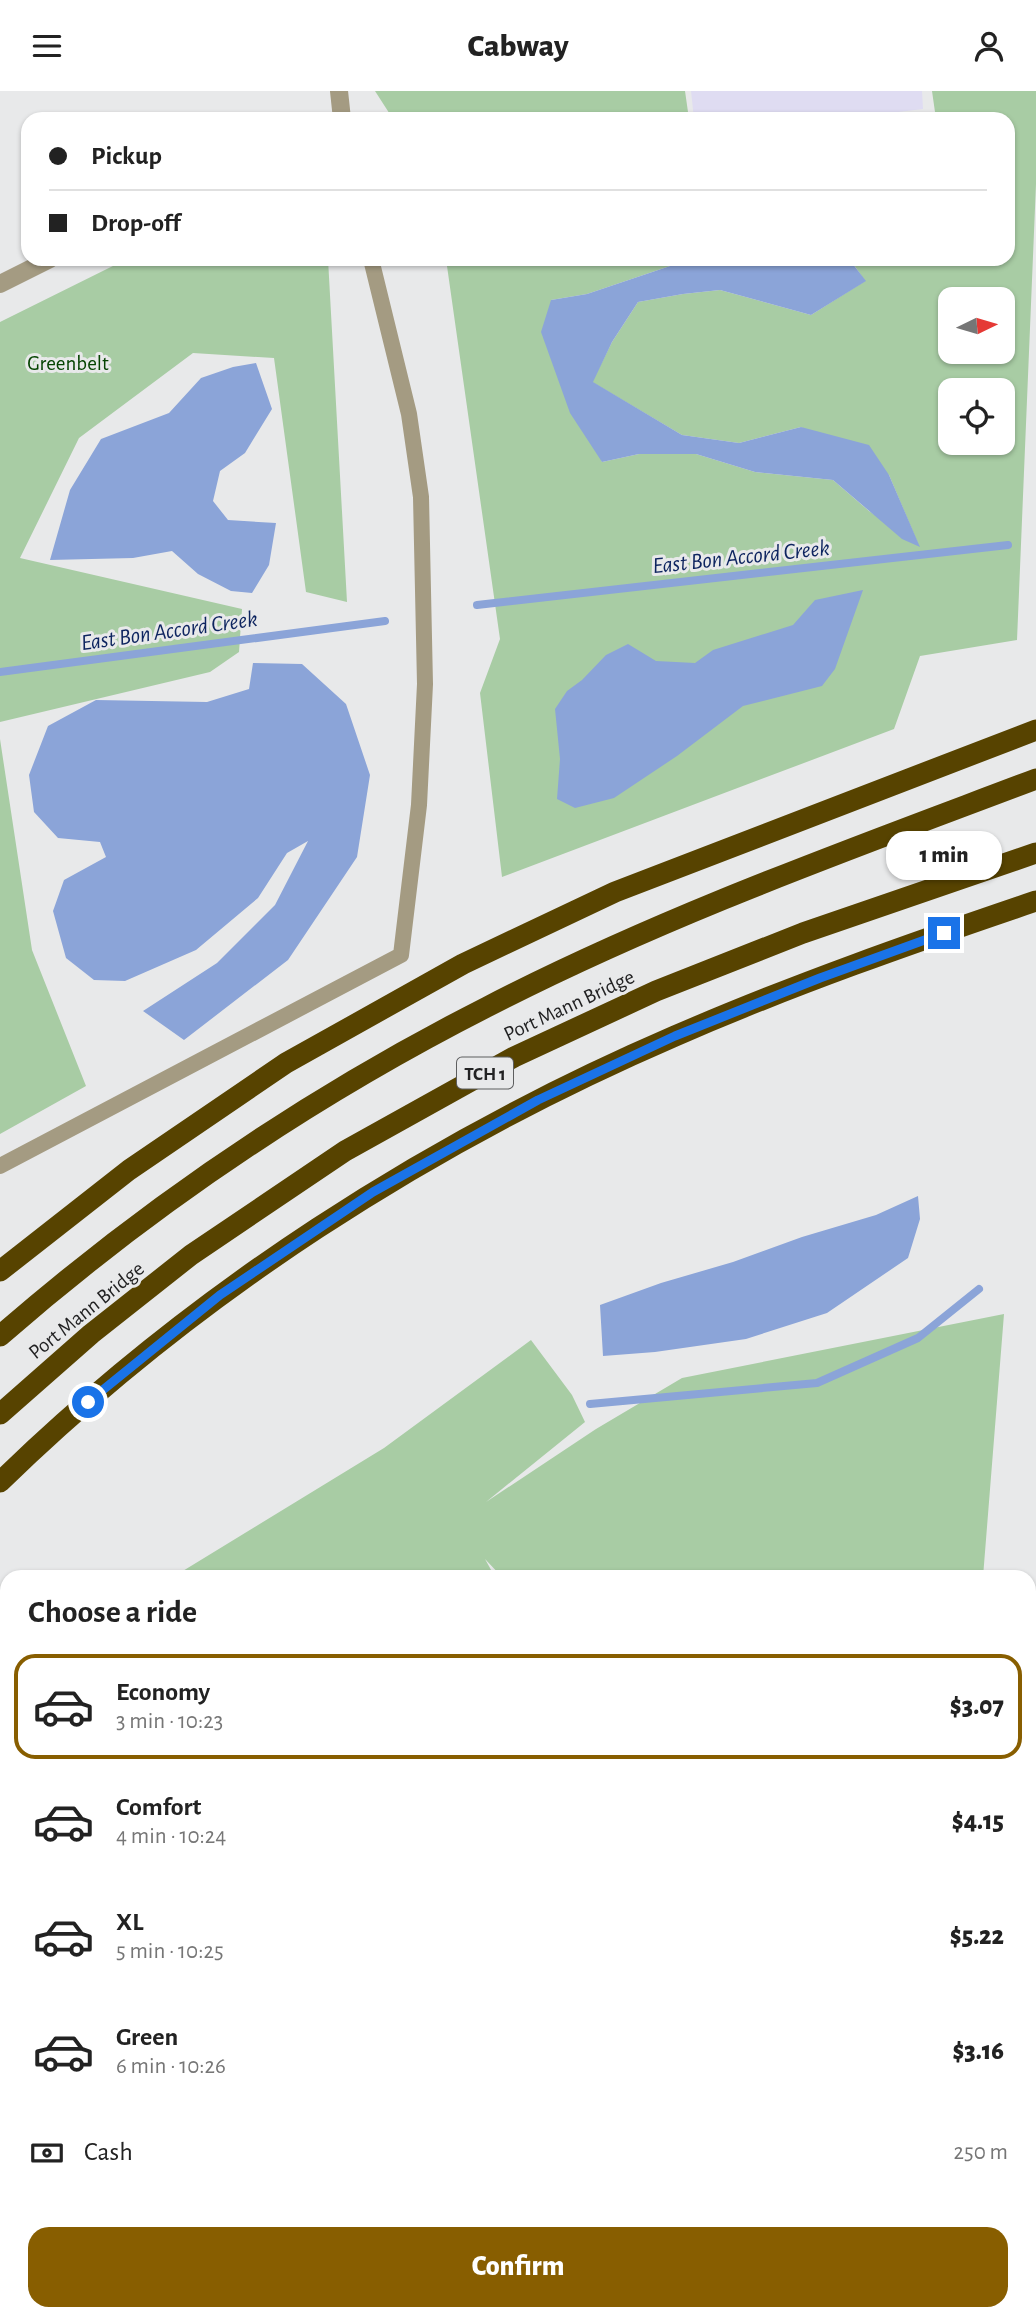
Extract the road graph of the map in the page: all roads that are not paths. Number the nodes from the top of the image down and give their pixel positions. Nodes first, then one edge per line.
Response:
1 (339, 91) edge
2 (341, 112) edge
3 (36, 266) edge
4 (373, 266) edge
5 (0, 284) edge
6 (1036, 730) edge
7 (1036, 779) edge
8 (1036, 853) edge
9 (1036, 901) edge
10 (0, 1165) edge
11 (0, 1271) edge
12 (0, 1336) edge
13 (0, 1414) edge
14 (0, 1482) edge

1 - 2 street
3 - 5 street
4 - 10 lane
6 - 11 highway
7 - 12 highway, Port Mann Bridge / TCH 1
8 - 13 highway, Port Mann Bridge / TCH 1
9 - 14 highway

